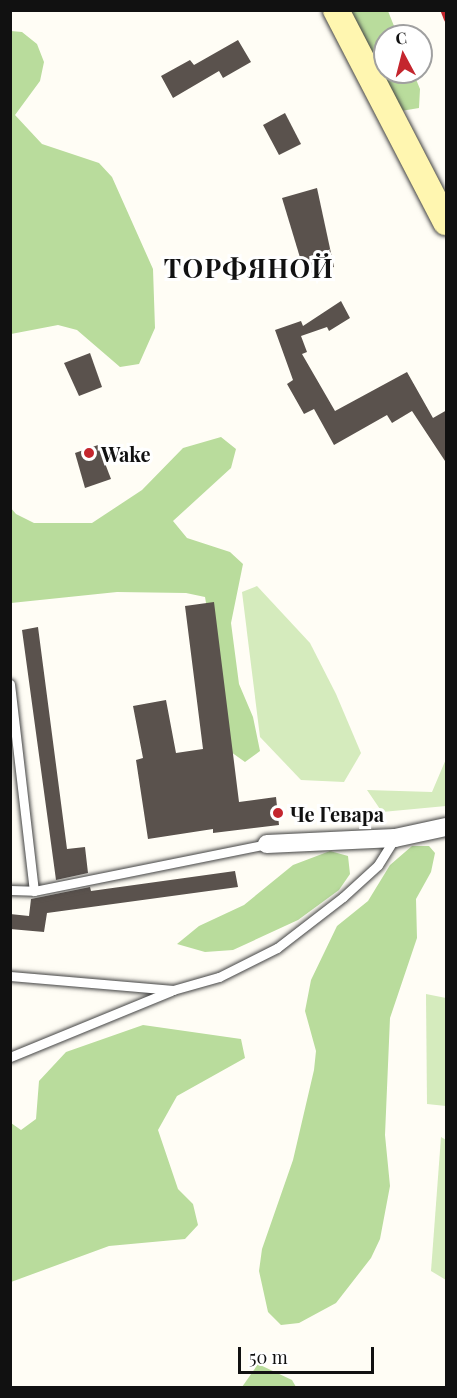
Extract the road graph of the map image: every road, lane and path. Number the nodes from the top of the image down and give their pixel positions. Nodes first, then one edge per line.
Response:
1 (336, 10) edge
2 (447, 222) edge
3 (10, 684) edge
4 (447, 827) edge
5 (394, 838) junction
6 (267, 844) joint
7 (10, 890) edge
8 (34, 891) junction
9 (10, 976) edge
10 (173, 990) junction
11 (10, 1057) edge

1 - 2 street
3 - 8 lane
4 - 5 street
5 - 6 street
5 - 10 lane
6 - 8 lane
7 - 8 lane
9 - 10 lane
10 - 11 lane

